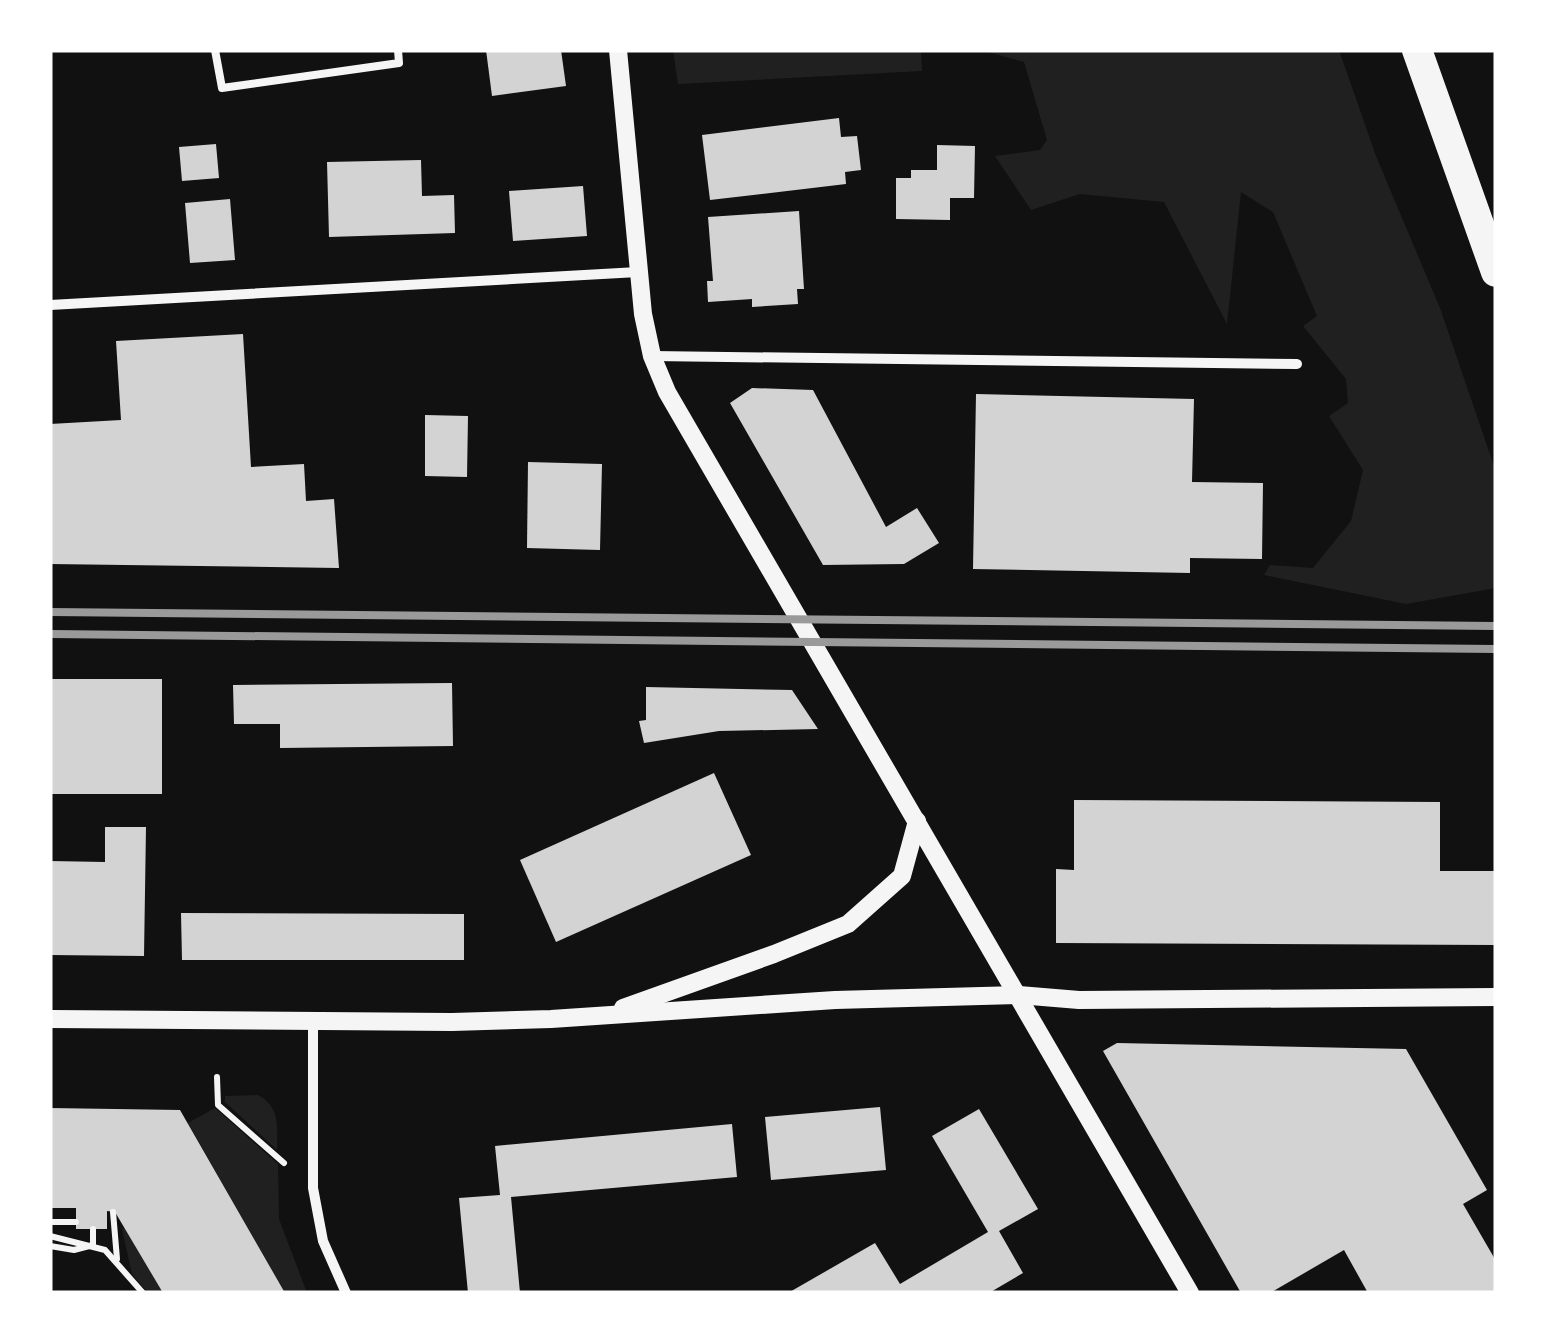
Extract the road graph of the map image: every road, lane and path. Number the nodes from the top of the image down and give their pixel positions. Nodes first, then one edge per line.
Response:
1 (216, 50) edge
2 (398, 50) edge
3 (618, 50) edge
4 (1419, 56) edge
5 (638, 272) junction
6 (1496, 272) edge
7 (50, 305) edge
8 (652, 356) junction
9 (1297, 364) dead end
10 (917, 821) junction
11 (1018, 994) junction
12 (1496, 998) edge
13 (601, 1016) junction
14 (50, 1019) edge
15 (314, 1023) junction
16 (217, 1077) dead end
17 (284, 1163) dead end
18 (113, 1212) dead end
19 (50, 1222) edge
20 (76, 1222) dead end
21 (93, 1229) dead end
22 (50, 1236) edge
23 (93, 1245) junction
24 (50, 1246) edge
25 (117, 1261) junction
26 (143, 1293) edge
27 (346, 1293) edge
28 (1190, 1293) edge

1 - 2 lane
3 - 5 street
4 - 6 highway
5 - 7 street
5 - 8 street
8 - 9 street
8 - 10 street
10 - 11 street
10 - 13 street
11 - 12 street
11 - 13 street
11 - 28 street
13 - 15 street
14 - 15 street
15 - 27 street
16 - 17 path
18 - 25 path
19 - 20 path
21 - 23 path
22 - 23 path
23 - 24 path
23 - 25 path
25 - 26 path

